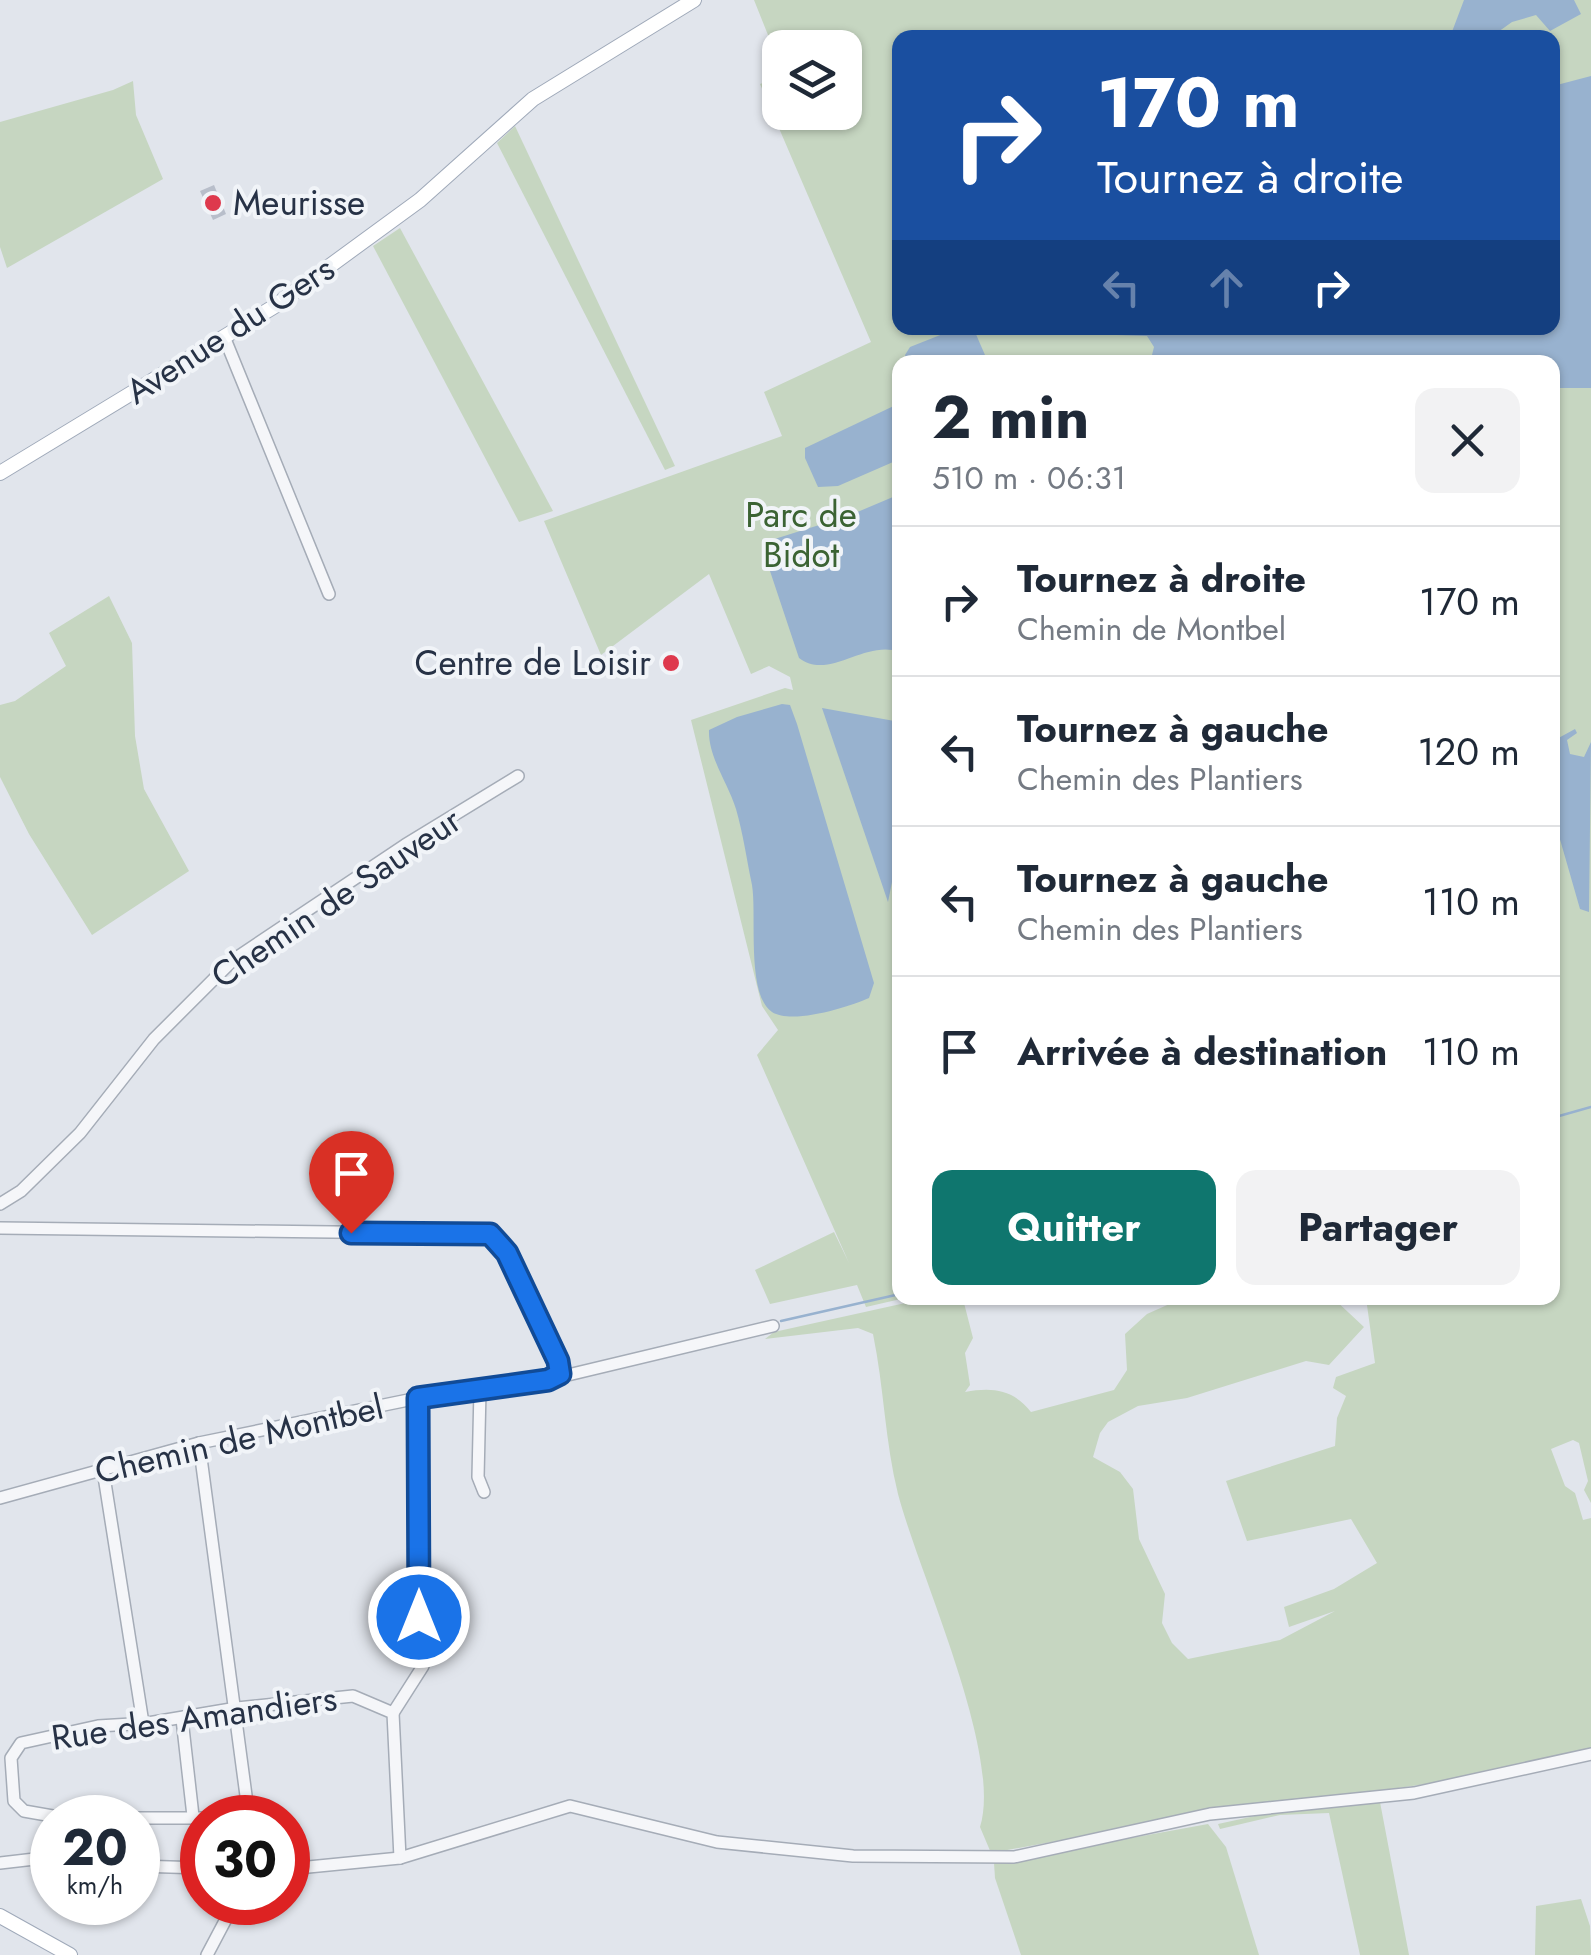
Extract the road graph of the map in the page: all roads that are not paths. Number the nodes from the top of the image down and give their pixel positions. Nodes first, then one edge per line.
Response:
1 (694, 0) edge
2 (224, 339) junction
3 (0, 472) edge
4 (329, 594) dead end
5 (518, 776) dead end
6 (0, 1204) edge
7 (0, 1228) edge
8 (773, 1326) dead end
9 (560, 1374) junction
10 (480, 1390) junction
11 (418, 1398) junction
12 (199, 1443) junction
13 (103, 1470) junction
14 (484, 1492) dead end
15 (0, 1498) edge
16 (424, 1625) dead end
17 (423, 1666) dead end
18 (238, 1708) junction
19 (394, 1714) junction
20 (182, 1718) junction
21 (144, 1723) junction
22 (1591, 1754) edge
23 (191, 1795) edge
24 (247, 1795) edge
25 (30, 1811) edge
26 (400, 1858) junction
27 (30, 1860) edge
28 (0, 1863) edge
29 (310, 1867) edge
30 (0, 1916) edge
31 (222, 1925) edge
32 (70, 1955) edge
33 (207, 1955) edge

1 - 2 main road, Avenue du Gers
2 - 3 main road, Avenue du Gers
2 - 4 street
5 - 6 street, Chemin de Sauveur
7 - 9 street
8 - 9 street, Chemin de Montbel
9 - 10 street, Chemin de Montbel
10 - 11 street, Chemin de Montbel
10 - 14 street
11 - 12 street, Chemin de Montbel
11 - 16 street
12 - 13 street, Chemin de Montbel
12 - 18 street
13 - 15 street, Chemin de Montbel
13 - 21 street
17 - 19 street
18 - 19 street, Rue des Amandiers
18 - 20 street, Rue des Amandiers
18 - 24 street
19 - 26 street, Rue des Amandiers
20 - 21 street, Rue des Amandiers
20 - 23 street
21 - 25 street, Rue des Amandiers
22 - 26 street
26 - 29 street
27 - 28 street
30 - 32 main road
31 - 33 street

